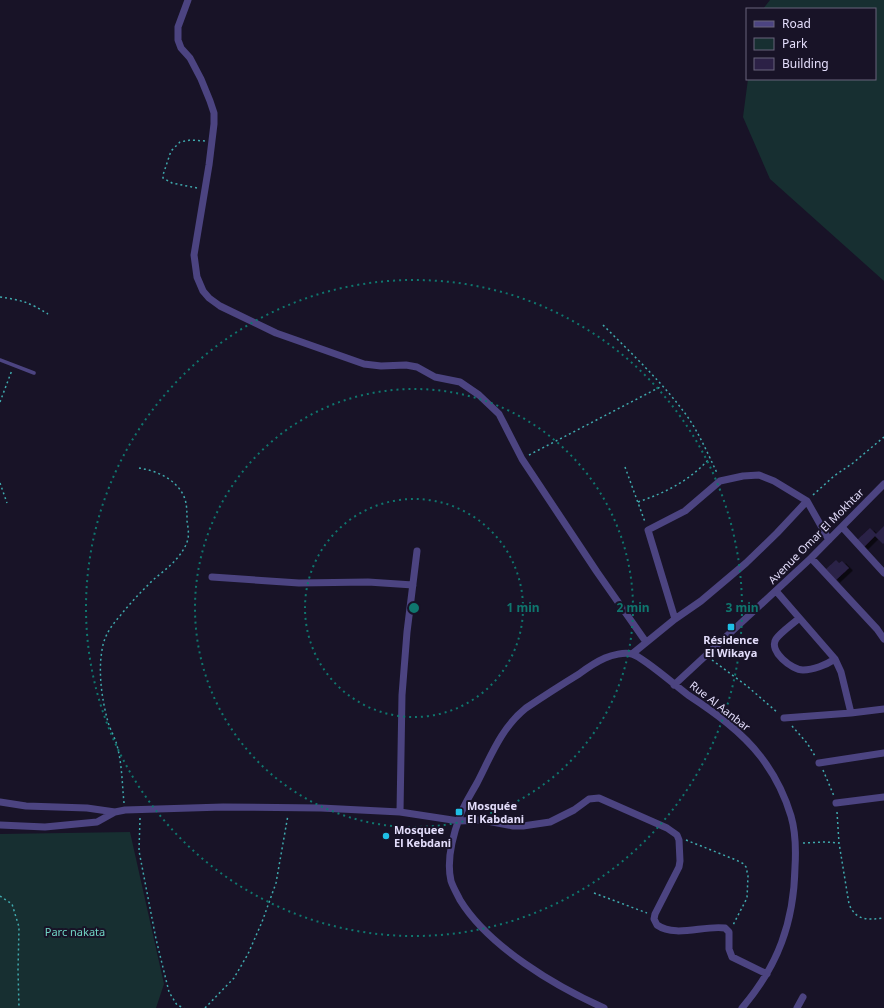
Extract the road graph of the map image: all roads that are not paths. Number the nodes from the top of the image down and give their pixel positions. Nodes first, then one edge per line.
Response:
1 (188, 0) edge
2 (0, 360) edge
3 (34, 373) dead end
4 (884, 484) edge
5 (807, 501) junction
6 (842, 527) junction
7 (829, 540) junction
8 (417, 551) dead end
9 (811, 558) junction
10 (884, 573) edge
11 (212, 577) dead end
12 (413, 585) junction
13 (776, 591) junction
14 (799, 618) junction
15 (675, 619) junction
16 (880, 628) edge
17 (884, 639) edge
18 (646, 642) junction
19 (632, 654) junction
20 (835, 659) junction
21 (674, 685) junction
22 (884, 709) edge
23 (851, 713) junction
24 (784, 718) road end
25 (884, 753) edge
26 (819, 763) road end
27 (884, 797) edge
28 (0, 802) edge
29 (836, 803) road end
30 (115, 812) junction
31 (400, 812) junction
32 (459, 821) junction
33 (0, 825) edge
34 (767, 974) junction
35 (803, 997) dead end
36 (604, 1008) edge
37 (742, 1008) edge
38 (797, 1008) edge

1 - 18 street
2 - 3 lane
4 - 6 street, Avenue Omar El Mokhtar
5 - 7 street
5 - 15 street
5 - 15 street
6 - 7 street, Avenue Omar El Mokhtar
6 - 10 street
7 - 9 street, Avenue Omar El Mokhtar
8 - 12 street
9 - 13 street, Avenue Omar El Mokhtar
9 - 16 street
11 - 12 street
12 - 31 street
13 - 14 street
13 - 21 street, Avenue Omar El Mokhtar
14 - 20 street
14 - 20 street
15 - 18 street
16 - 17 street
18 - 19 street
19 - 21 street, Rue Al Aanbar
19 - 32 street
20 - 23 street
21 - 34 street, Rue Al Aanbar
22 - 23 street
23 - 24 street
25 - 26 street
27 - 29 street
28 - 30 street
30 - 31 street
30 - 33 street
31 - 32 street
32 - 34 street
32 - 36 street
34 - 37 street, Rue Al Aanbar
35 - 38 street

